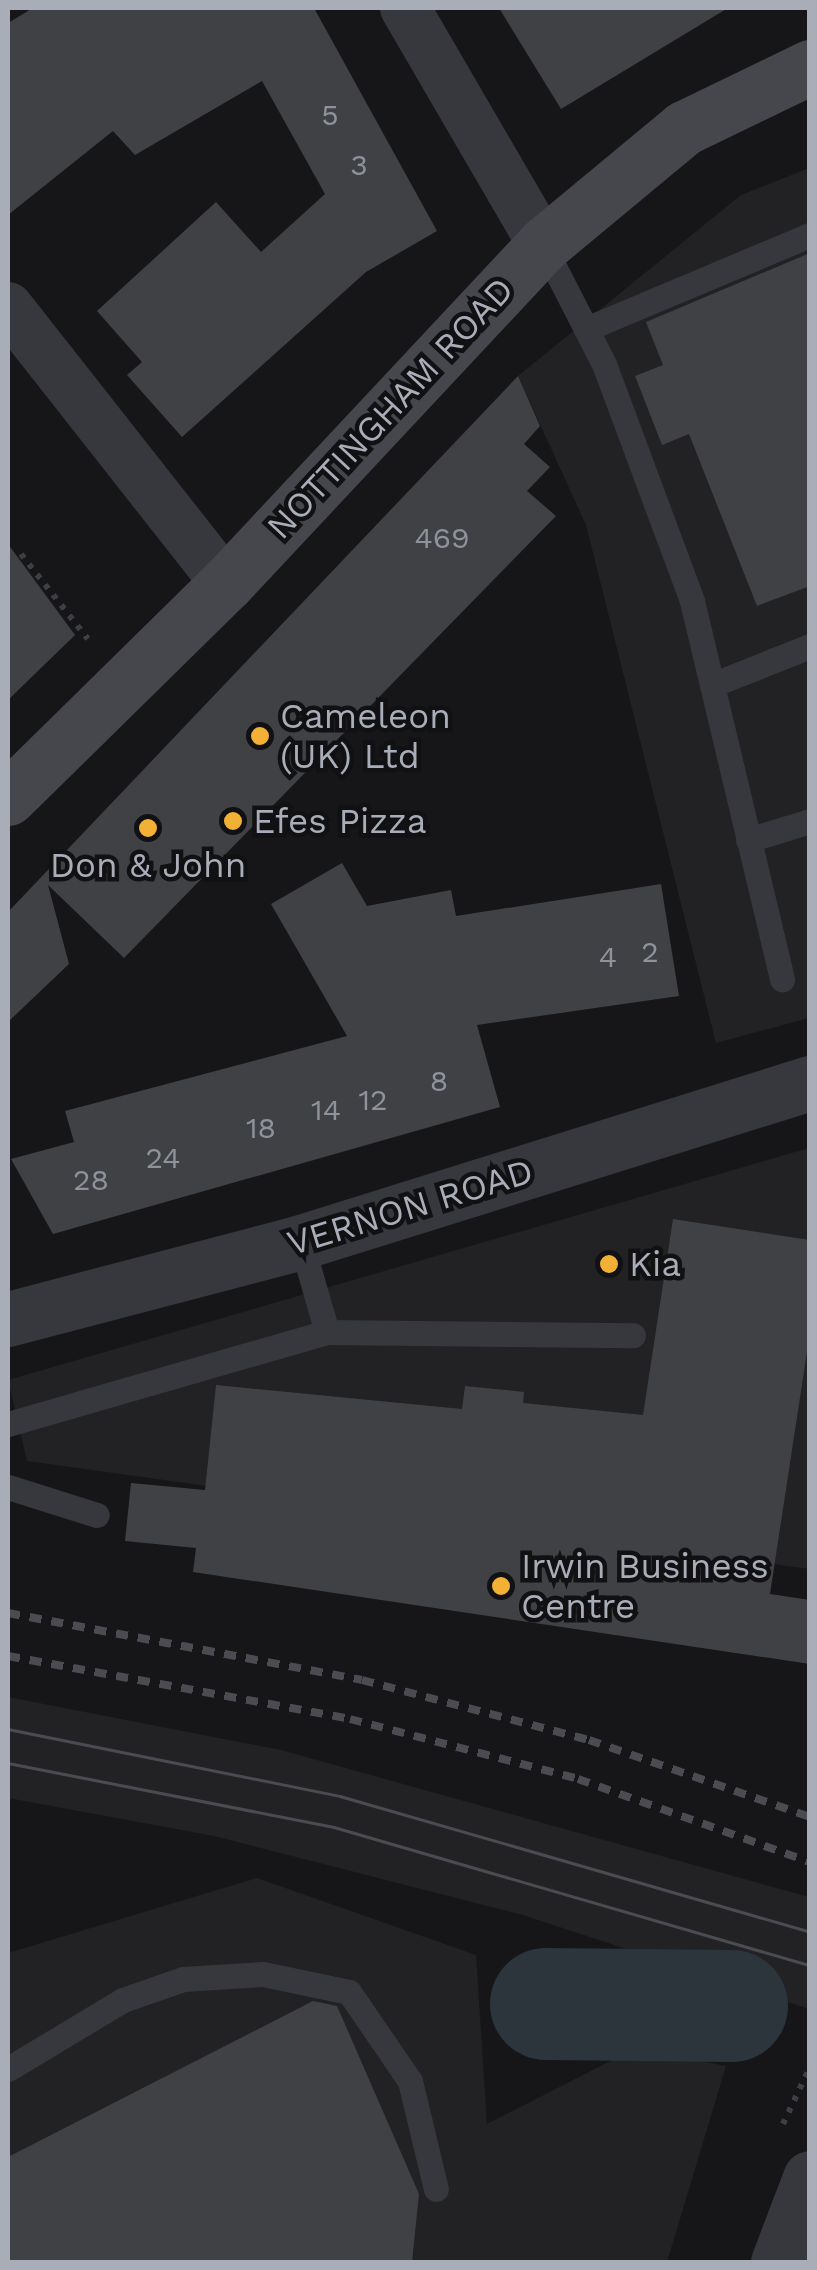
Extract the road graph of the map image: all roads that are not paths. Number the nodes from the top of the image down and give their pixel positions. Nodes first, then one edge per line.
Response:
1 (404, 8) edge
2 (810, 68) edge
3 (810, 234) edge
4 (543, 245) junction
5 (8, 307) edge
6 (586, 328) junction
7 (226, 584) junction
8 (810, 646) edge
9 (712, 685) junction
10 (8, 798) edge
11 (810, 821) edge
12 (748, 840) junction
13 (782, 979) dead end
14 (798, 1098) edge
15 (301, 1242) junction
16 (8, 1318) edge
17 (327, 1332) junction
18 (633, 1335) dead end
19 (8, 1424) edge
20 (8, 1487) edge
21 (97, 1515) dead end
22 (8, 2068) edge
23 (792, 2162) edge
24 (436, 2188) dead end
25 (778, 2262) edge

1 - 4 street
2 - 4 main road, NOTTINGHAM ROAD
3 - 6 lane
4 - 6 lane
4 - 7 main road, NOTTINGHAM ROAD
5 - 7 street
6 - 9 lane
7 - 10 main road, NOTTINGHAM ROAD
8 - 9 lane
9 - 12 lane
11 - 12 lane
12 - 13 lane
14 - 15 street, VERNON ROAD
15 - 16 street, VERNON ROAD
15 - 17 lane
17 - 18 lane
17 - 19 lane
20 - 21 lane
22 - 24 lane
23 - 25 street

